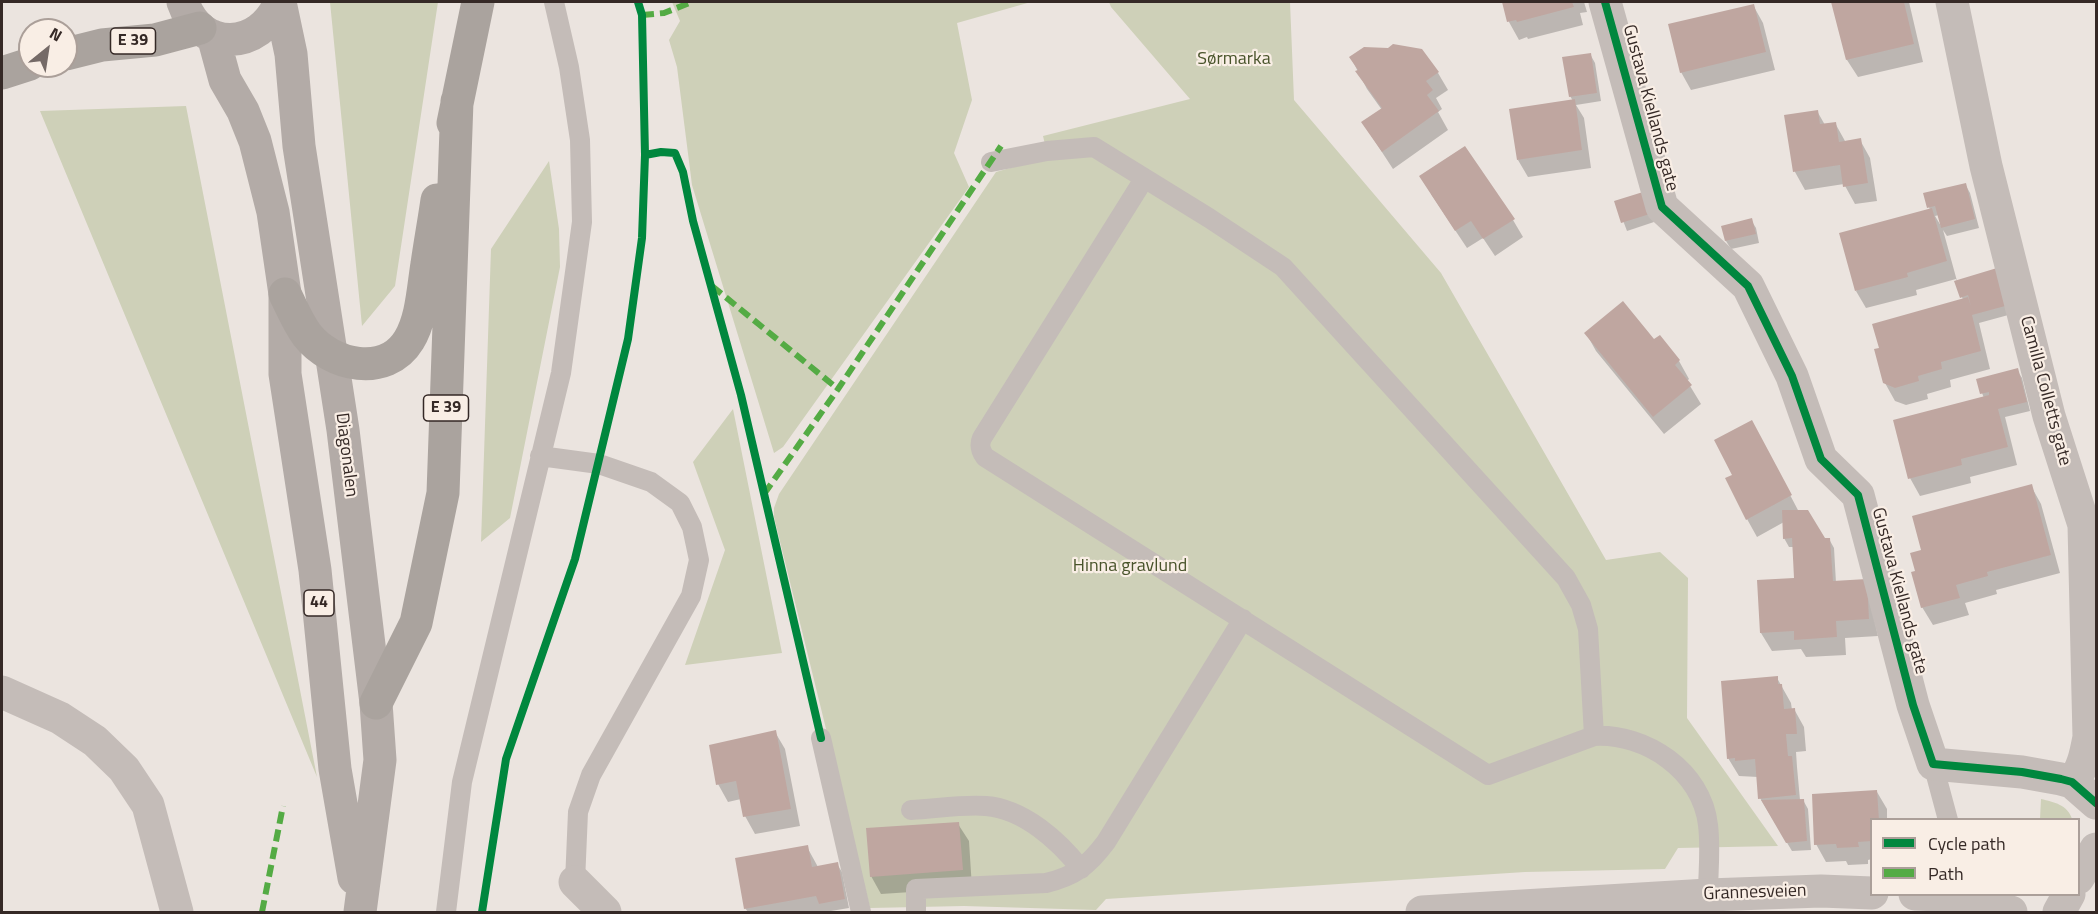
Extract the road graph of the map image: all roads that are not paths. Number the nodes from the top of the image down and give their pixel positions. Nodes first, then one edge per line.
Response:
1 (164, 2) edge
2 (280, 2) edge
3 (478, 2) edge
4 (554, 2) edge
5 (1605, 2) edge
6 (1952, 2) edge
7 (197, 22) edge
8 (78, 51) edge
9 (18, 68) edge
10 (2, 73) edge
11 (457, 101) junction
12 (991, 162) dead end
13 (1144, 178) junction
14 (285, 294) junction
15 (333, 355) junction
16 (540, 456) junction
17 (1243, 619) junction
18 (2, 692) edge
19 (376, 703) junction
20 (1594, 736) junction
21 (821, 738) dead end
22 (1934, 764) junction
23 (2072, 782) junction
24 (2097, 803) edge
25 (911, 810) dead end
26 (1948, 818) edge
27 (2097, 849) edge
28 (1082, 869) junction
29 (2080, 876) edge
30 (575, 882) joint
31 (1870, 893) edge
32 (1708, 895) junction
33 (1967, 896) edge
34 (2068, 896) edge
35 (360, 911) edge
36 (177, 912) edge
37 (446, 912) edge
38 (605, 912) edge
39 (861, 912) edge
40 (916, 912) edge
41 (1422, 912) edge
42 (2011, 912) edge
43 (2060, 912) edge

1 - 7 main road
2 - 7 main road, 44
2 - 15 main road, Diagonalen / 44
3 - 11 highway, E 39
4 - 16 lane
5 - 22 street, Gustava Kiellands gate
6 - 23 street, Camilla Colletts gate
7 - 8 highway, E 39
7 - 14 main road, Diagonalen / 44
9 - 10 highway
11 - 15 highway, E 39
11 - 19 highway, E 39
12 - 13 lane
13 - 17 lane
13 - 20 lane
14 - 15 highway, E 39
14 - 35 main road, Diagonalen / 44
15 - 19 main road, Diagonalen / 44
16 - 30 lane
16 - 37 lane
17 - 20 lane
17 - 28 lane
18 - 36 street
19 - 35 main road, Diagonalen / 44
20 - 32 lane
21 - 39 lane
22 - 23 street
22 - 26 lane
23 - 24 street
25 - 28 lane
27 - 29 street
28 - 40 lane
30 - 38 street
31 - 32 street, Grannesveien
32 - 41 street, Grannesveien
33 - 42 street
34 - 43 street

